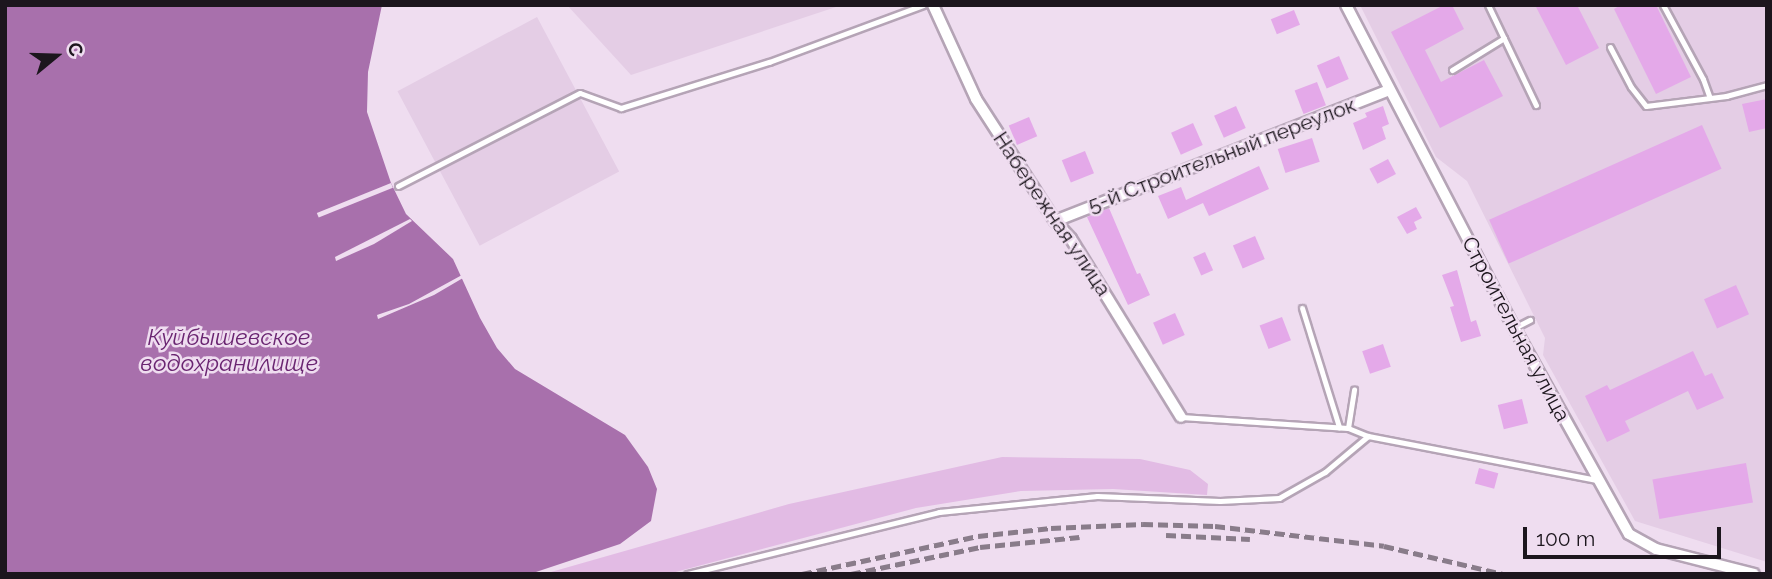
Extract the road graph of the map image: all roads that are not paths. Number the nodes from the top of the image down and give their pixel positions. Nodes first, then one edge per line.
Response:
1 (923, 5) edge
2 (933, 5) edge
3 (1346, 5) edge
4 (1488, 5) edge
5 (1664, 5) edge
6 (1504, 38) junction
7 (1610, 47) dead end
8 (1452, 70) dead end
9 (1767, 85) edge
10 (1389, 90) junction
11 (1710, 98) junction
12 (1536, 105) dead end
13 (398, 186) dead end
14 (1055, 221) junction
15 (1302, 308) dead end
16 (1530, 320) dead end
17 (1514, 328) junction
18 (1354, 389) dead end
19 (1181, 417) joint
20 (1339, 427) junction
21 (1348, 428) junction
22 (1368, 436) junction
23 (1597, 480) junction
24 (687, 574) edge
25 (1754, 574) edge

1 - 13 lane
2 - 14 street, Набережная улица
3 - 10 street, Строительная улица
4 - 6 lane
5 - 11 lane
6 - 8 lane
6 - 12 lane
7 - 11 lane
9 - 11 lane
10 - 14 street, 5-й Строительный переулок
10 - 17 street, Строительная улица
14 - 19 street, Набережная улица
15 - 20 lane
16 - 17 lane
17 - 23 street, Строительная улица
18 - 21 lane
19 - 20 lane
20 - 21 lane
21 - 22 lane
22 - 23 lane
22 - 24 lane
23 - 25 street, Строительная улица

